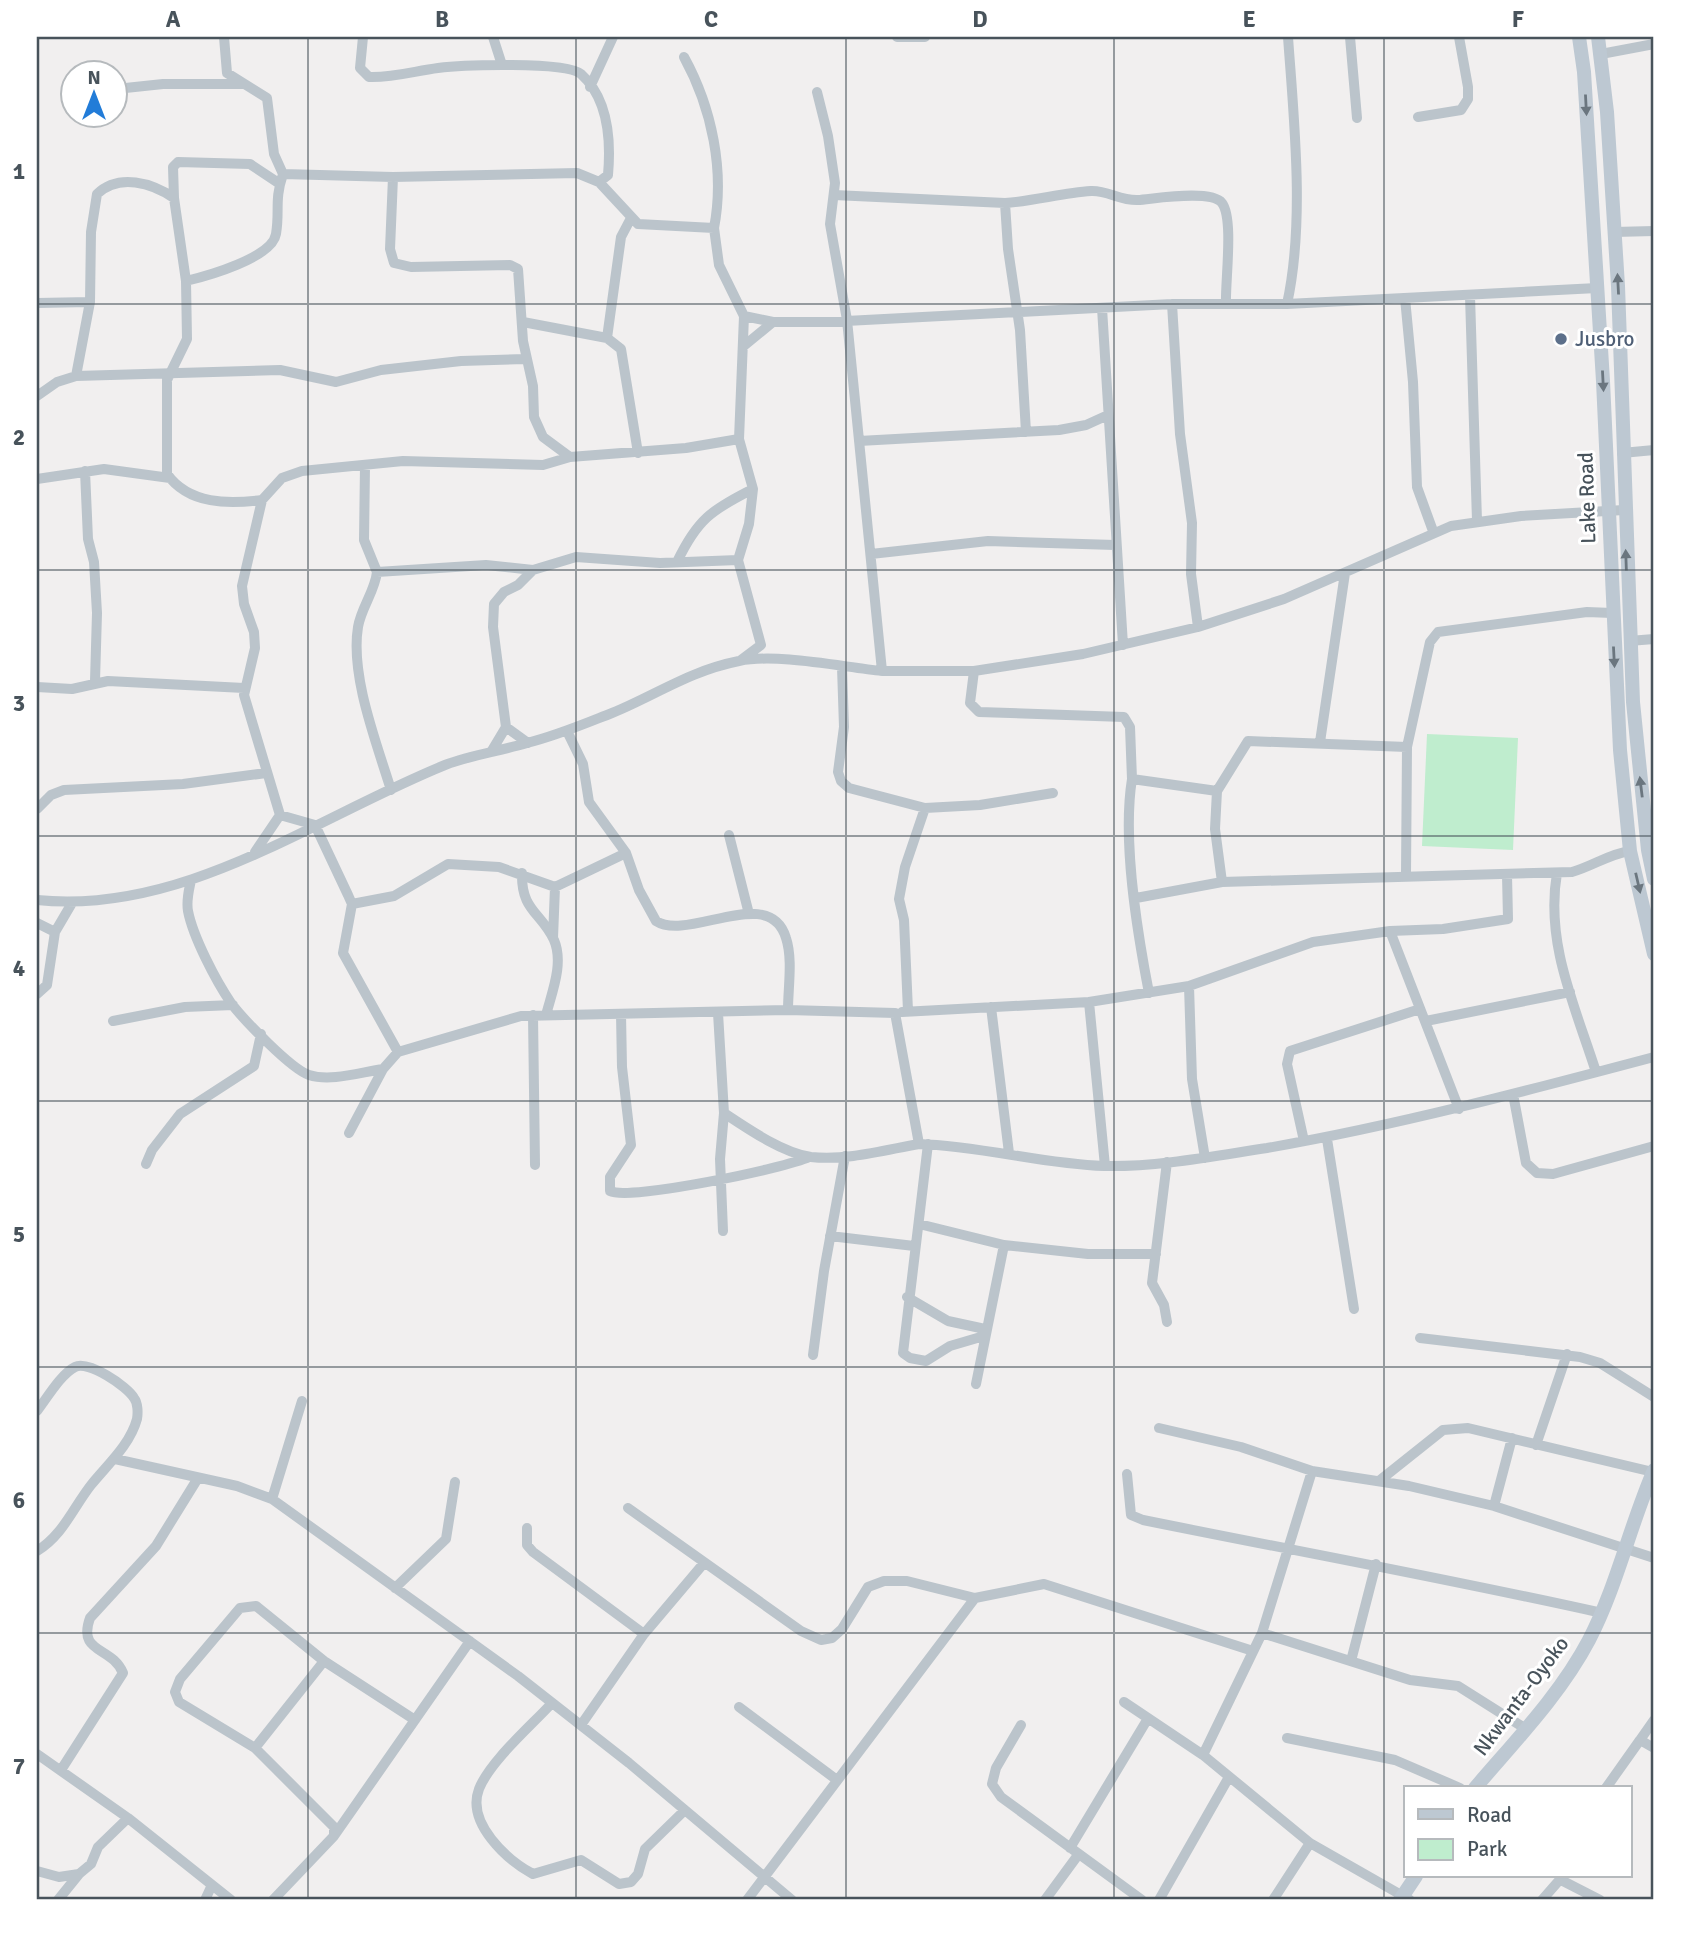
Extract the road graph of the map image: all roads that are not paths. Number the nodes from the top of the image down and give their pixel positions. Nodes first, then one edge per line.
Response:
1 (223, 37) edge
2 (363, 37) edge
3 (493, 37) edge
4 (613, 37) edge
5 (897, 37) edge
6 (925, 37) edge
7 (1288, 37) edge
8 (1350, 37) edge
9 (1459, 37) edge
10 (1578, 37) edge
11 (1598, 37) edge
12 (1654, 44) edge
13 (1601, 54) junction
14 (684, 57) dead end
15 (502, 65) junction
16 (247, 84) junction
17 (590, 87) junction
18 (130, 88) edge
19 (817, 92) dead end
20 (1418, 117) dead end
21 (1356, 118) dead end
22 (393, 177) junction
23 (281, 179) junction
24 (599, 182) junction
25 (834, 195) junction
26 (174, 198) junction
27 (1005, 203) junction
28 (631, 218) junction
29 (714, 228) junction
30 (1654, 231) edge
31 (1614, 232) junction
32 (186, 281) junction
33 (1597, 288) junction
34 (1470, 296) junction
35 (1405, 298) junction
36 (90, 302) junction
37 (37, 303) edge
38 (1172, 304) junction
39 (1226, 304) junction
40 (1287, 304) junction
41 (1102, 308) junction
42 (1019, 314) junction
43 (744, 316) junction
44 (847, 320) junction
45 (773, 321) junction
46 (523, 322) junction
47 (607, 338) junction
48 (745, 345) junction
49 (525, 359) junction
50 (169, 373) junction
51 (76, 376) junction
52 (37, 396) edge
53 (1108, 415) junction
54 (1026, 432) junction
55 (739, 439) junction
56 (859, 441) junction
57 (1654, 450) edge
58 (638, 453) junction
59 (1622, 453) junction
60 (570, 457) junction
61 (365, 466) junction
62 (85, 471) junction
63 (170, 478) junction
64 (37, 479) edge
65 (752, 489) junction
66 (262, 500) junction
67 (1624, 510) junction
68 (1608, 512) junction
69 (1477, 520) junction
70 (1433, 531) junction
71 (1115, 545) junction
72 (871, 554) junction
73 (738, 560) junction
74 (677, 562) junction
75 (533, 569) junction
76 (377, 572) junction
77 (1345, 573) junction
78 (1612, 613) junction
79 (1198, 627) junction
80 (1654, 639) edge
81 (1629, 641) junction
82 (761, 645) junction
83 (1123, 645) junction
84 (740, 660) junction
85 (779, 660) junction
86 (842, 667) junction
87 (882, 671) junction
88 (974, 671) junction
89 (95, 681) junction
90 (37, 687) edge
91 (244, 688) junction
92 (506, 727) junction
93 (567, 731) junction
94 (1320, 742) junction
95 (528, 743) junction
96 (1407, 747) junction
97 (491, 752) junction
98 (266, 773) junction
99 (1132, 779) junction
100 (391, 790) junction
101 (1217, 791) junction
102 (1053, 793) dead end
103 (925, 808) junction
104 (37, 809) edge
105 (280, 815) junction
106 (315, 825) junction
107 (729, 835) dead end
108 (1630, 851) junction
109 (254, 853) junction
110 (626, 853) junction
111 (522, 873) junction
112 (1558, 873) junction
113 (1406, 875) junction
114 (1507, 875) junction
115 (1654, 879) edge
116 (191, 880) junction
117 (1222, 882) junction
118 (555, 887) junction
119 (1136, 898) junction
120 (37, 900) edge
121 (72, 903) junction
122 (352, 904) junction
123 (749, 914) junction
124 (37, 923) edge
125 (1390, 931) junction
126 (55, 932) junction
127 (553, 939) junction
128 (1654, 954) edge
129 (1189, 986) junction
130 (1570, 992) junction
131 (37, 993) edge
132 (1149, 993) junction
133 (1089, 1002) junction
134 (233, 1005) junction
135 (990, 1007) junction
136 (1420, 1009) junction
137 (788, 1010) junction
138 (908, 1011) junction
139 (718, 1013) junction
140 (895, 1013) junction
141 (621, 1014) junction
142 (533, 1015) junction
143 (547, 1015) junction
144 (113, 1021) dead end
145 (1426, 1021) junction
146 (261, 1034) junction
147 (398, 1052) junction
148 (1654, 1057) edge
149 (383, 1069) junction
150 (1596, 1073) junction
151 (1513, 1094) junction
152 (1459, 1109) junction
153 (724, 1113) junction
154 (349, 1133) dead end
155 (1327, 1139) junction
156 (1304, 1141) junction
157 (924, 1144) junction
158 (1654, 1146) edge
159 (1009, 1153) junction
160 (809, 1157) junction
161 (845, 1157) junction
162 (1205, 1158) junction
163 (1167, 1162) junction
164 (146, 1164) dead end
165 (535, 1165) dead end
166 (1105, 1166) junction
167 (721, 1178) junction
168 (919, 1224) junction
169 (723, 1231) dead end
170 (830, 1236) junction
171 (1004, 1245) junction
172 (914, 1246) junction
173 (1156, 1254) junction
174 (907, 1297) junction
175 (1354, 1309) dead end
176 (1167, 1322) dead end
177 (984, 1332) junction
178 (1420, 1338) dead end
179 (1567, 1354) junction
180 (813, 1355) dead end
181 (976, 1384) dead end
182 (1654, 1397) edge
183 (302, 1401) dead end
184 (37, 1411) edge
185 (1159, 1428) dead end
186 (1511, 1438) junction
187 (1536, 1444) junction
188 (115, 1459) junction
189 (1312, 1471) junction
190 (1654, 1471) edge
191 (1127, 1474) dead end
192 (198, 1478) junction
193 (1379, 1481) junction
194 (455, 1482) dead end
195 (272, 1499) junction
196 (1494, 1506) junction
197 (628, 1508) dead end
198 (527, 1528) dead end
199 (1626, 1546) junction
200 (1287, 1549) junction
201 (37, 1551) edge
202 (1654, 1558) edge
203 (704, 1563) junction
204 (1376, 1564) junction
205 (395, 1588) junction
206 (975, 1598) junction
207 (1602, 1613) junction
208 (1262, 1633) junction
209 (644, 1634) junction
210 (470, 1642) junction
211 (1253, 1651) junction
212 (324, 1661) junction
213 (1351, 1661) junction
214 (1124, 1702) dead end
215 (552, 1703) junction
216 (739, 1707) dead end
217 (415, 1720) junction
218 (1147, 1720) junction
219 (1654, 1720) edge
220 (581, 1725) junction
221 (1021, 1725) dead end
222 (1526, 1729) junction
223 (1287, 1738) dead end
224 (1640, 1740) junction
225 (255, 1748) junction
226 (1654, 1748) edge
227 (37, 1754) edge
228 (1203, 1755) junction
229 (61, 1770) junction
230 (1229, 1777) junction
231 (837, 1780) junction
232 (1455, 1786) edge
233 (1477, 1786) edge
234 (1607, 1786) edge
235 (685, 1810) junction
236 (128, 1818) junction
237 (334, 1836) junction
238 (1310, 1843) junction
239 (1074, 1851) junction
240 (37, 1871) edge
241 (79, 1874) junction
242 (764, 1876) junction
243 (1415, 1878) edge
244 (1562, 1878) edge
245 (211, 1887) junction
246 (1404, 1899) edge
247 (58, 1900) edge
248 (205, 1900) edge
249 (230, 1900) edge
250 (273, 1900) edge
251 (747, 1900) edge
252 (792, 1900) edge
253 (1045, 1900) edge
254 (1142, 1900) edge
255 (1159, 1900) edge
256 (1273, 1900) edge
257 (1542, 1900) edge
258 (1600, 1900) edge

1 - 16 street
2 - 15 street
3 - 15 street
4 - 17 street
5 - 6 street
7 - 40 street
8 - 21 street
9 - 20 street
10 -> 33 main road, Lake Road
11 - 13 main road, Lake Road
12 - 13 street
13 - 31 main road, Lake Road
14 - 29 street
15 - 17 street
16 - 18 street
16 - 23 street
17 - 24 street
19 - 25 street
22 - 23 street
22 - 24 street
22 - 46 street
23 - 26 street
23 - 32 street
24 - 28 street
25 - 27 street
25 - 44 street
26 - 32 street
26 - 36 street
27 - 39 street
27 - 42 street
28 - 29 street
28 - 47 street
29 - 43 street
30 - 31 street
59 -> 31 main road, Lake Road
32 - 50 street
33 - 34 street
33 -> 68 main road, Lake Road
34 - 35 street
34 - 69 street
35 - 40 street
35 - 70 street
36 - 37 street
36 - 51 street
38 - 39 street
38 - 41 street
38 - 79 street
39 - 40 street
41 - 42 street
41 - 53 street
42 - 44 street
42 - 54 street
43 - 45 street
43 - 48 street
44 - 45 street
44 - 56 street
45 - 48 street
46 - 47 street
46 - 49 street
47 - 58 street
48 - 55 street
49 - 50 street
49 - 60 street
50 - 51 street
50 - 63 street
51 - 52 street
53 - 54 street
53 - 71 street
54 - 56 street
55 - 58 street
55 - 65 street
56 - 72 street
57 - 59 street
58 - 60 street
59 - 67 main road, Lake Road
60 - 61 street
61 - 66 street
61 - 76 street
62 - 63 street
62 - 64 street
62 - 89 street
63 - 66 street
65 - 73 street
65 - 74 street
66 - 91 street
67 - 68 street
81 -> 67 main road, Lake Road
68 - 69 street
68 - 78 main road, Lake Road
69 - 70 street
70 - 77 street
71 - 72 street
71 - 83 street
72 - 87 street
73 - 74 street
73 - 82 street
74 - 75 street
75 - 76 street
75 - 92 street
76 - 100 street
77 - 79 street
77 - 94 street
78 - 96 street
78 -> 108 main road, Lake Road
79 - 83 street
80 - 81 street
115 -> 81 main road, Lake Road
82 - 84 street
82 - 85 street
83 - 88 street
84 - 85 street
84 - 93 street
85 - 86 street
86 - 87 street
86 - 103 street
87 - 88 street
88 - 99 street
89 - 90 street
89 - 91 street
91 - 98 street
92 - 95 street
92 - 97 street
93 - 95 street
93 - 110 street
94 - 96 street
94 - 101 street
95 - 97 street
96 - 113 street
97 - 100 street
98 - 104 street
98 - 105 street
99 - 101 street
99 - 119 street
100 - 106 street
101 - 117 street
102 - 103 street
103 - 138 street
105 - 106 street
105 - 109 street
106 - 109 street
106 - 122 street
107 - 123 street
108 - 112 street
108 -> 128 main road, Lake Road
109 - 116 street
110 - 118 street
110 - 123 street
111 - 118 street
111 - 122 street
111 - 127 street
112 - 114 street
112 - 130 street
113 - 114 street
113 - 117 street
114 - 125 street
116 - 121 street
116 - 134 street
117 - 119 street
118 - 127 street
119 - 132 street
120 - 121 street
121 - 126 street
122 - 147 street
123 - 137 street
124 - 126 street
125 - 129 street
125 - 136 street
126 - 131 street
127 - 143 street
129 - 132 street
129 - 162 street
130 - 145 street
130 - 150 street
132 - 133 street
133 - 135 street
133 - 166 street
134 - 144 street
134 - 146 street
135 - 138 street
135 - 159 street
136 - 145 street
136 - 156 street
137 - 139 street
137 - 140 street
138 - 140 street
139 - 141 street
139 - 153 street
140 - 157 street
141 - 143 street
141 - 167 street
142 - 143 street
142 - 147 street
142 - 165 street
145 - 152 street
146 - 149 street
146 - 164 street
147 - 149 street
148 - 150 street
149 - 154 street
150 - 151 street
151 - 152 street
151 - 158 street
152 - 155 street
153 - 160 street
153 - 167 street
155 - 156 street
155 - 175 street
156 - 162 street
157 - 159 street
157 - 161 street
157 - 168 street
159 - 166 street
160 - 161 street
160 - 167 street
161 - 170 street
162 - 163 street
163 - 166 street
163 - 173 street
167 - 169 street
168 - 171 street
168 - 172 street
170 - 172 street
170 - 180 street
171 - 173 street
171 - 177 street
172 - 174 street
173 - 176 street
174 - 177 street
174 - 177 street
177 - 181 street
178 - 179 street
179 - 182 street
179 - 187 street
183 - 195 street
184 - 188 street
185 - 189 street
186 - 187 street
186 - 193 street
186 - 196 street
187 - 190 street
188 - 192 street
188 - 201 street
189 - 193 street
189 - 200 street
190 - 199 main road, Nkwanta-Oyoko
191 - 200 street
192 - 195 street
192 - 229 street
193 - 196 street
194 - 205 street
195 - 205 street
196 - 199 street
197 - 203 street
198 - 209 street
199 - 202 street
199 - 207 main road, Nkwanta-Oyoko
200 - 204 street
200 - 208 street
203 - 206 street
203 - 209 street
204 - 207 street
204 - 213 street
205 - 210 street
206 - 211 street
206 - 231 street
207 - 222 main road, Nkwanta-Oyoko
208 - 211 street
208 - 213 street
209 - 220 street
210 - 215 street
210 - 217 street
211 - 228 street
212 - 217 street
212 - 225 street
212 - 225 street
213 - 222 street
214 - 218 street
215 - 220 street
215 - 235 street
216 - 231 street
217 - 237 street
218 - 228 street
218 - 239 street
219 - 224 street
220 - 235 street
221 - 239 street
222 - 233 main road, Nkwanta-Oyoko
223 - 232 street
224 - 226 street
224 - 234 street
225 - 237 street
227 - 229 street
228 - 230 street
229 - 236 street
230 - 238 street
230 - 255 street
231 - 242 street
235 - 242 street
236 - 241 street
236 - 245 street
237 - 250 street
238 - 246 street
238 - 256 street
239 - 253 street
239 - 254 street
240 - 241 street
241 - 247 street
242 - 251 street
242 - 252 street
243 - 246 main road
244 - 257 street
244 - 258 street
245 - 248 street
245 - 249 street

